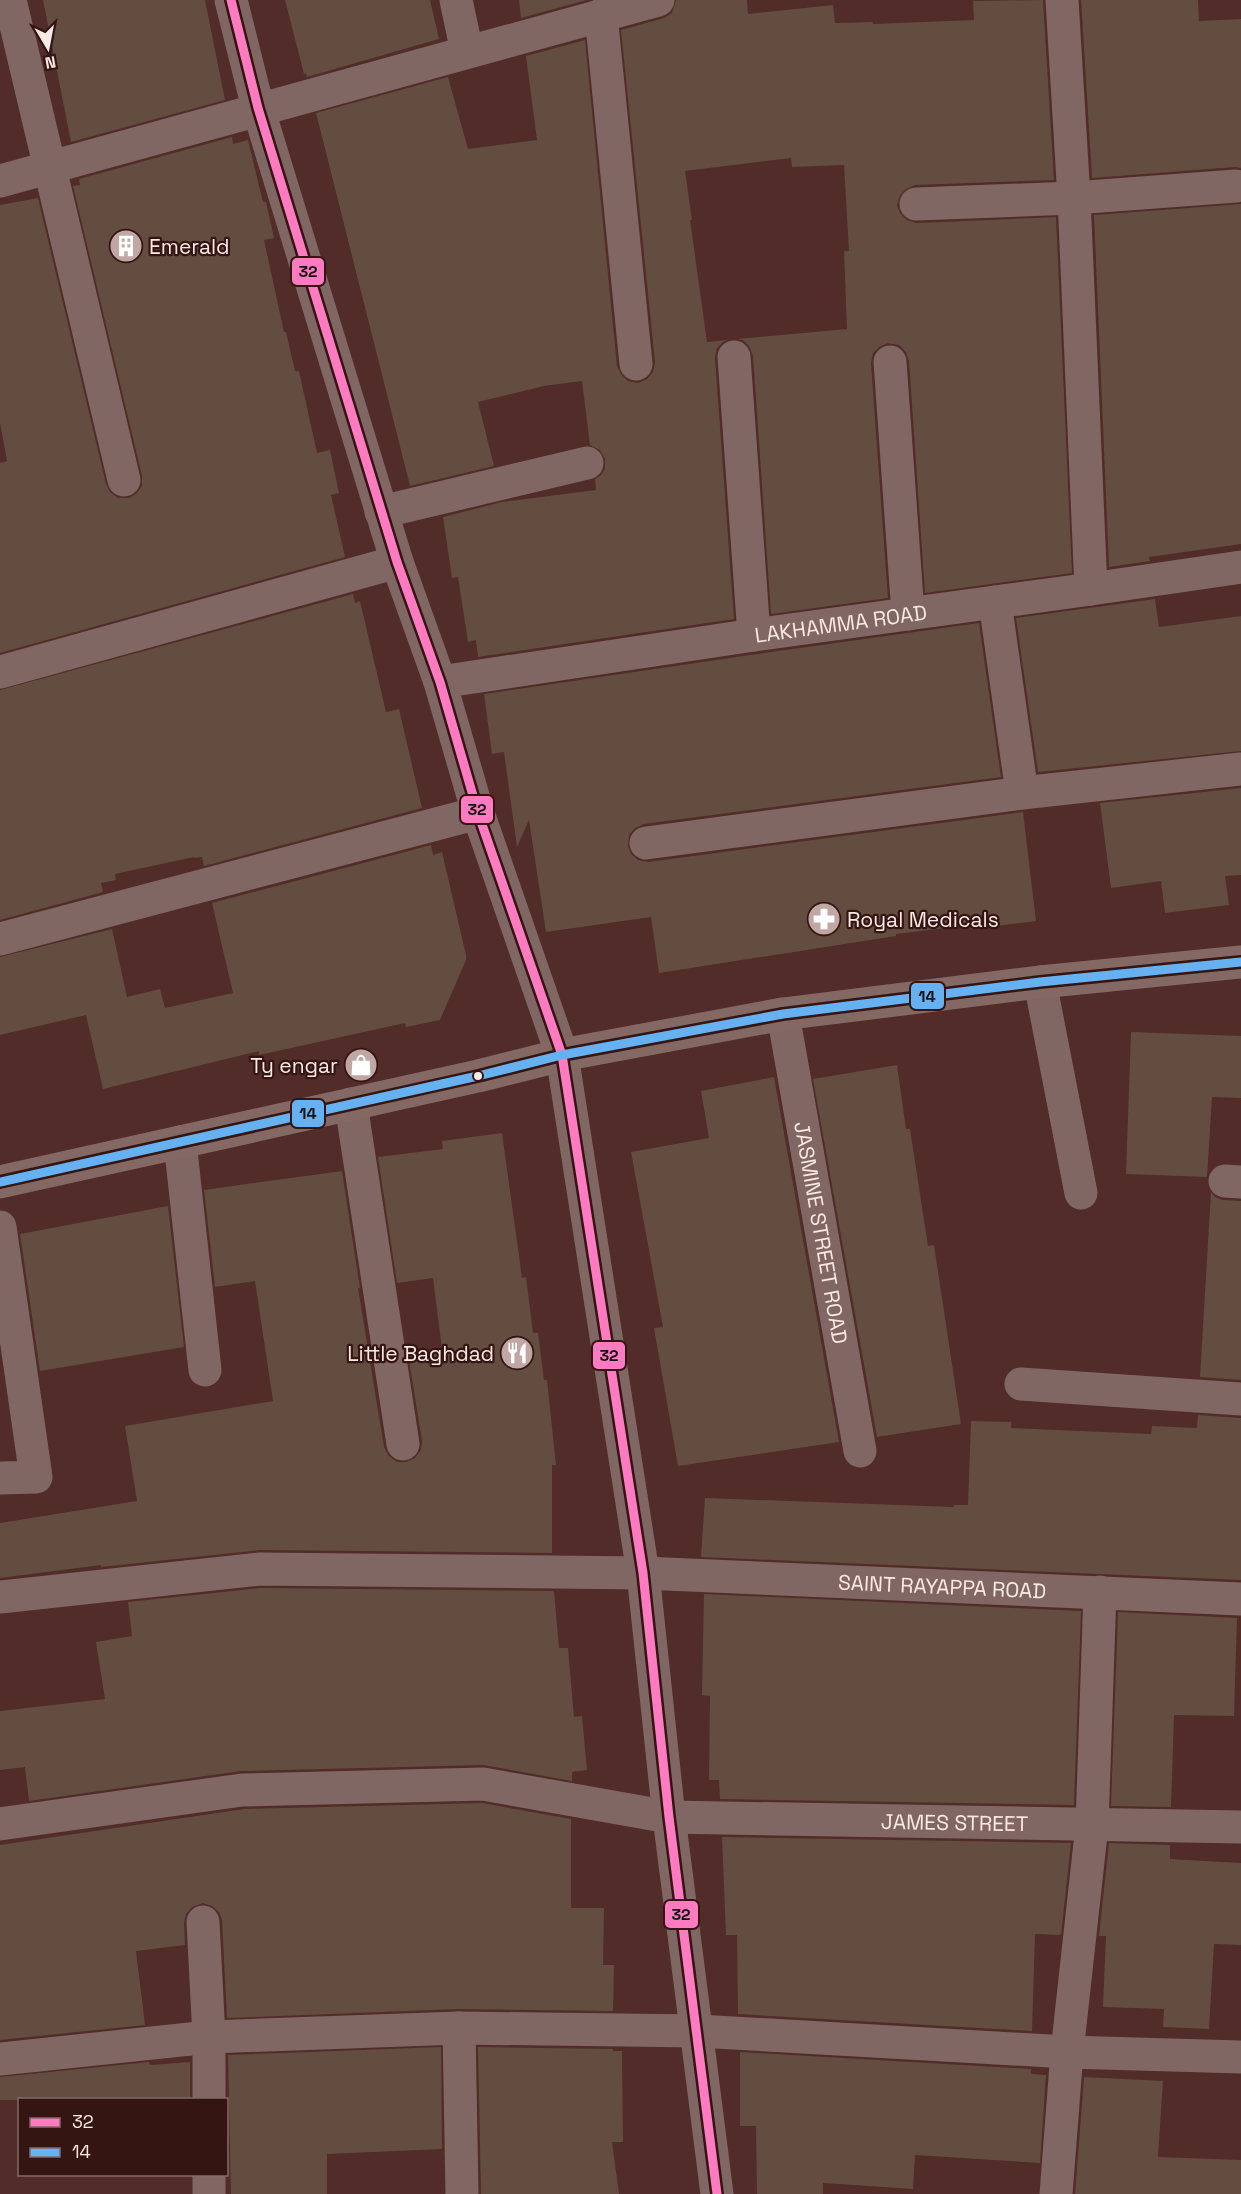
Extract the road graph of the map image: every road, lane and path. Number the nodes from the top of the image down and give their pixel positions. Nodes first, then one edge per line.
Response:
1 (10, 0) edge
2 (231, 0) edge
3 (456, 0) edge
4 (658, 0) edge
5 (1062, 0) edge
6 (601, 15) junction
7 (466, 52) junction
8 (258, 108) junction
9 (51, 166) junction
10 (0, 181) edge
11 (1236, 186) dead end
12 (1074, 198) junction
13 (916, 204) dead end
14 (734, 357) dead end
15 (890, 362) dead end
16 (636, 364) dead end
17 (587, 463) dead end
18 (124, 480) dead end
19 (381, 512) junction
20 (396, 562) junction
21 (1241, 567) edge
22 (1091, 590) junction
23 (995, 603) junction
24 (908, 614) junction
25 (754, 635) junction
26 (0, 672) edge
27 (440, 682) junction
28 (1241, 769) edge
29 (1022, 793) junction
30 (478, 813) junction
31 (646, 843) dead end
32 (0, 939) edge
33 (1241, 962) edge
34 (1040, 982) junction
35 (783, 1014) junction
36 (562, 1055) junction
37 (351, 1104) junction
38 (180, 1142) junction
39 (0, 1182) edge
40 (1081, 1193) dead end
41 (0, 1227) edge
42 (205, 1370) dead end
43 (1021, 1384) dead end
44 (1241, 1399) edge
45 (403, 1444) dead end
46 (860, 1450) dead end
47 (0, 1478) edge
48 (643, 1573) junction
49 (1100, 1592) junction
50 (0, 1597) edge
51 (1241, 1599) edge
52 (669, 1817) junction
53 (0, 1824) edge
54 (1092, 1825) junction
55 (1241, 1827) edge
56 (203, 1922) dead end
57 (459, 2028) junction
58 (698, 2031) junction
59 (209, 2037) junction
60 (1067, 2052) junction
61 (1241, 2057) edge
62 (0, 2059) edge
63 (209, 2098) edge
64 (209, 2176) edge
65 (209, 2194) edge
66 (462, 2194) edge
67 (717, 2194) edge
68 (1056, 2194) edge

1 - 9 street
2 - 8 street
3 - 7 street
4 - 6 street
5 - 12 street
6 - 7 street
6 - 16 street
7 - 8 street
8 - 9 street
8 - 19 street
9 - 10 street
9 - 18 street
11 - 12 street
12 - 13 street
12 - 22 street
14 - 25 street
15 - 24 street
17 - 19 street
19 - 20 street
20 - 26 street
20 - 27 street
21 - 22 street, LAKHAMMA ROAD
22 - 23 street, LAKHAMMA ROAD
23 - 24 street, LAKHAMMA ROAD
23 - 29 street
24 - 25 street, LAKHAMMA ROAD
25 - 27 street, LAKHAMMA ROAD
27 - 30 street
28 - 29 street
29 - 31 street
30 - 32 street
30 - 36 street
33 - 34 main road
34 - 35 main road
34 - 40 street
35 - 36 main road
35 - 46 street, JASMINE STREET ROAD
36 - 37 main road
36 - 48 street
37 - 38 main road
37 - 45 street
38 - 39 main road
38 - 42 street
41 - 47 street
43 - 44 street
48 - 49 street, SAINT RAYAPPA ROAD
48 - 50 street, SAINT RAYAPPA ROAD
48 - 52 street
49 - 51 street, SAINT RAYAPPA ROAD
49 - 54 street
52 - 53 street, JAMES STREET
52 - 54 street, JAMES STREET
52 - 58 street
54 - 55 street, JAMES STREET
54 - 60 street
56 - 59 street
57 - 58 street
57 - 59 street
57 - 66 street
58 - 60 street
58 - 67 street
59 - 62 street
59 - 63 street
60 - 61 street
60 - 68 street
64 - 65 street

